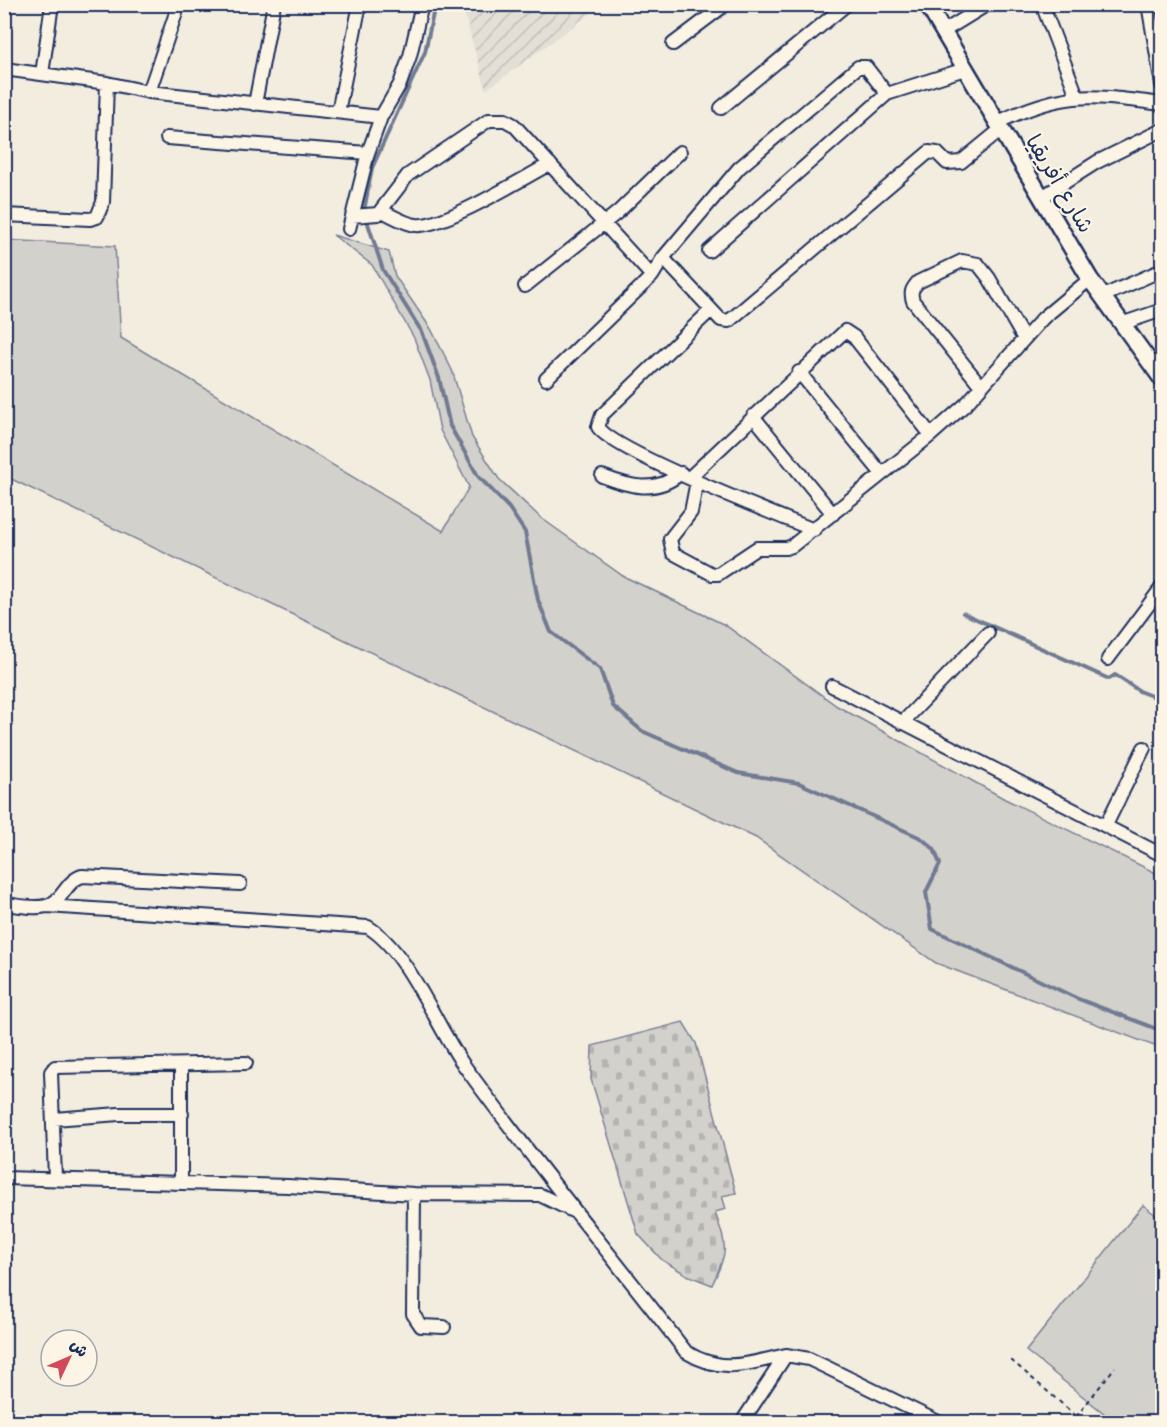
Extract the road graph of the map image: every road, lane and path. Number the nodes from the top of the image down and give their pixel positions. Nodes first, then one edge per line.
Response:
1 (52, 4) edge
2 (179, 4) edge
3 (274, 4) edge
4 (360, 4) edge
5 (422, 4) edge
6 (726, 4) edge
7 (848, 4) edge
8 (927, 4) edge
9 (988, 4) edge
10 (1042, 4) edge
11 (1148, 4) edge
12 (944, 31) junction
13 (673, 44) dead end
14 (4, 69) edge
15 (965, 69) junction
16 (42, 74) junction
17 (107, 83) junction
18 (1162, 85) edge
19 (149, 92) junction
20 (887, 94) junction
21 (1077, 96) junction
22 (255, 104) junction
23 (1162, 104) edge
24 (721, 108) dead end
25 (338, 112) junction
26 (381, 117) junction
27 (998, 126) junction
28 (1162, 130) edge
29 (167, 138) dead end
30 (680, 152) dead end
31 (368, 153) junction
32 (550, 164) junction
33 (1042, 197) junction
34 (380, 213) junction
35 (4, 215) edge
36 (356, 216) junction
37 (604, 224) junction
38 (349, 229) dead end
39 (709, 251) dead end
40 (663, 258) junction
41 (1162, 270) edge
42 (652, 276) junction
43 (1090, 279) junction
44 (525, 286) dead end
45 (1103, 297) junction
46 (711, 309) junction
47 (1162, 310) edge
48 (1121, 324) junction
49 (1024, 339) junction
50 (799, 372) junction
51 (546, 379) dead end
52 (1162, 379) edge
53 (981, 386) junction
54 (753, 416) junction
55 (931, 435) junction
56 (882, 474) junction
57 (602, 476) dead end
58 (691, 479) junction
59 (833, 514) junction
60 (814, 530) junction
61 (1162, 587) edge
62 (988, 633) dead end
63 (1108, 659) dead end
64 (832, 686) dead end
65 (902, 723) junction
66 (1144, 748) dead end
67 (1106, 825) junction
68 (1162, 855) edge
69 (240, 884) dead end
70 (4, 904) edge
71 (47, 906) junction
72 (246, 1063) dead end
73 (181, 1065) junction
74 (182, 1114) junction
75 (54, 1119) junction
76 (4, 1178) edge
77 (55, 1178) junction
78 (181, 1182) junction
79 (414, 1194) junction
80 (579, 1214) junction
81 (444, 1327) dead end
82 (786, 1355) junction
83 (1011, 1360) dead end
84 (1115, 1367) dead end
85 (1076, 1417) junction
86 (742, 1422) edge
87 (938, 1422) edge
88 (1083, 1422) edge

1 - 16 street
2 - 19 street
3 - 22 street
4 - 25 street
5 - 26 street
6 - 13 street
7 - 24 street
8 - 12 street, شارع أفريقيا
9 - 12 street
10 - 21 street
11 - 18 street
12 - 15 street, شارع أفريقيا
14 - 16 street
15 - 20 street
15 - 27 street, شارع أفريقيا
16 - 17 street
17 - 19 street
17 - 35 street
19 - 22 street
20 - 39 street
20 - 40 street
21 - 23 street
21 - 27 street
22 - 25 street
25 - 26 street
26 - 31 street
27 - 33 street, شارع أفريقيا
27 - 46 street
28 - 33 street
29 - 31 street
30 - 37 street
31 - 36 street
32 - 34 street
32 - 34 street
32 - 37 street
33 - 43 street, شارع أفريقيا
34 - 36 street
36 - 38 street
37 - 42 street
37 - 44 street
40 - 42 street
40 - 46 street
41 - 45 street
42 - 51 street
43 - 45 street, شارع أفريقيا
43 - 49 street
45 - 48 street, شارع أفريقيا
46 - 58 street
47 - 48 street
48 - 52 street, شارع أفريقيا
49 - 53 street
49 - 53 street
50 - 54 street
50 - 55 street
50 - 56 street
53 - 55 street
54 - 58 street
54 - 59 street
55 - 56 street
56 - 59 street
57 - 58 street
58 - 60 street
58 - 60 street
59 - 60 street
61 - 63 street
62 - 65 street
64 - 65 street
65 - 67 street
66 - 67 street
67 - 68 street
69 - 71 street
70 - 71 street
71 - 80 street
72 - 73 street
73 - 74 street
73 - 75 street
74 - 75 street
74 - 78 street
75 - 77 street
76 - 77 street
77 - 78 street
78 - 79 street
79 - 80 street
79 - 81 street
80 - 82 street
82 - 86 street
82 - 87 street
83 - 85 path
84 - 85 path
85 - 88 path

